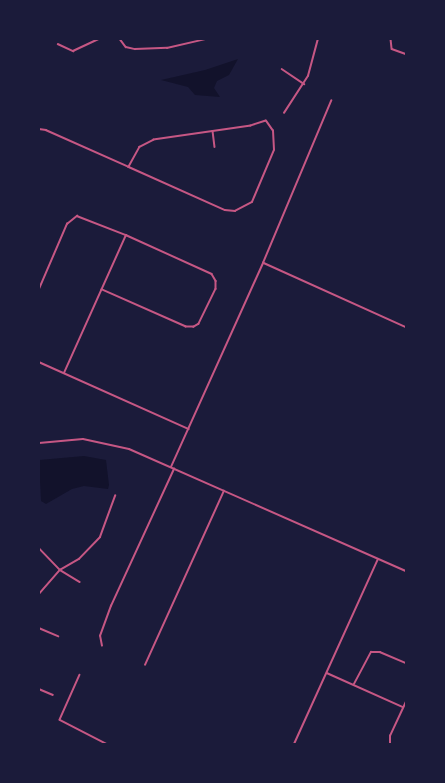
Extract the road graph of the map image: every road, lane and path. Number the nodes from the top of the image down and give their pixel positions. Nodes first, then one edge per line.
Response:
1 (99, 39) edge
2 (120, 39) edge
3 (206, 39) edge
4 (318, 39) edge
5 (391, 39) edge
6 (58, 44) dead end
7 (406, 54) edge
8 (282, 69) dead end
9 (304, 84) junction
10 (331, 101) dead end
11 (284, 113) dead end
12 (39, 129) edge
13 (213, 131) junction
14 (215, 147) dead end
15 (129, 167) junction
16 (126, 235) junction
17 (263, 263) junction
18 (39, 289) edge
19 (102, 290) junction
20 (406, 327) edge
21 (39, 362) edge
22 (64, 373) junction
23 (189, 429) junction
24 (39, 443) edge
25 (171, 467) junction
26 (174, 469) junction
27 (224, 491) junction
28 (115, 496) dead end
29 (39, 548) edge
30 (378, 559) junction
31 (60, 570) junction
32 (406, 571) edge
33 (80, 582) dead end
34 (39, 594) edge
35 (39, 628) edge
36 (58, 636) dead end
37 (102, 646) dead end
38 (406, 663) edge
39 (145, 665) dead end
40 (327, 672) junction
41 (80, 675) dead end
42 (354, 685) junction
43 (39, 689) edge
44 (53, 695) dead end
45 (406, 701) edge
46 (403, 707) junction
47 (107, 744) edge
48 (294, 744) edge
49 (390, 744) edge

1 - 6 street
2 - 3 street
4 - 9 street
5 - 7 street
8 - 9 street
9 - 11 street
10 - 17 street
12 - 15 street
13 - 14 street
13 - 15 street
13 - 15 street
16 - 18 street
16 - 19 street
16 - 19 street
17 - 20 street
17 - 23 street
19 - 22 street
21 - 22 street
22 - 23 street
23 - 25 street
24 - 25 street
25 - 26 street
26 - 27 street
26 - 37 street
27 - 30 street
27 - 39 street
28 - 31 street
29 - 31 street
30 - 32 street
30 - 40 street
31 - 33 street
31 - 34 street
35 - 36 street
38 - 42 street
40 - 42 street
40 - 48 street
41 - 47 street
42 - 46 street
43 - 44 street
45 - 46 street
46 - 49 street

